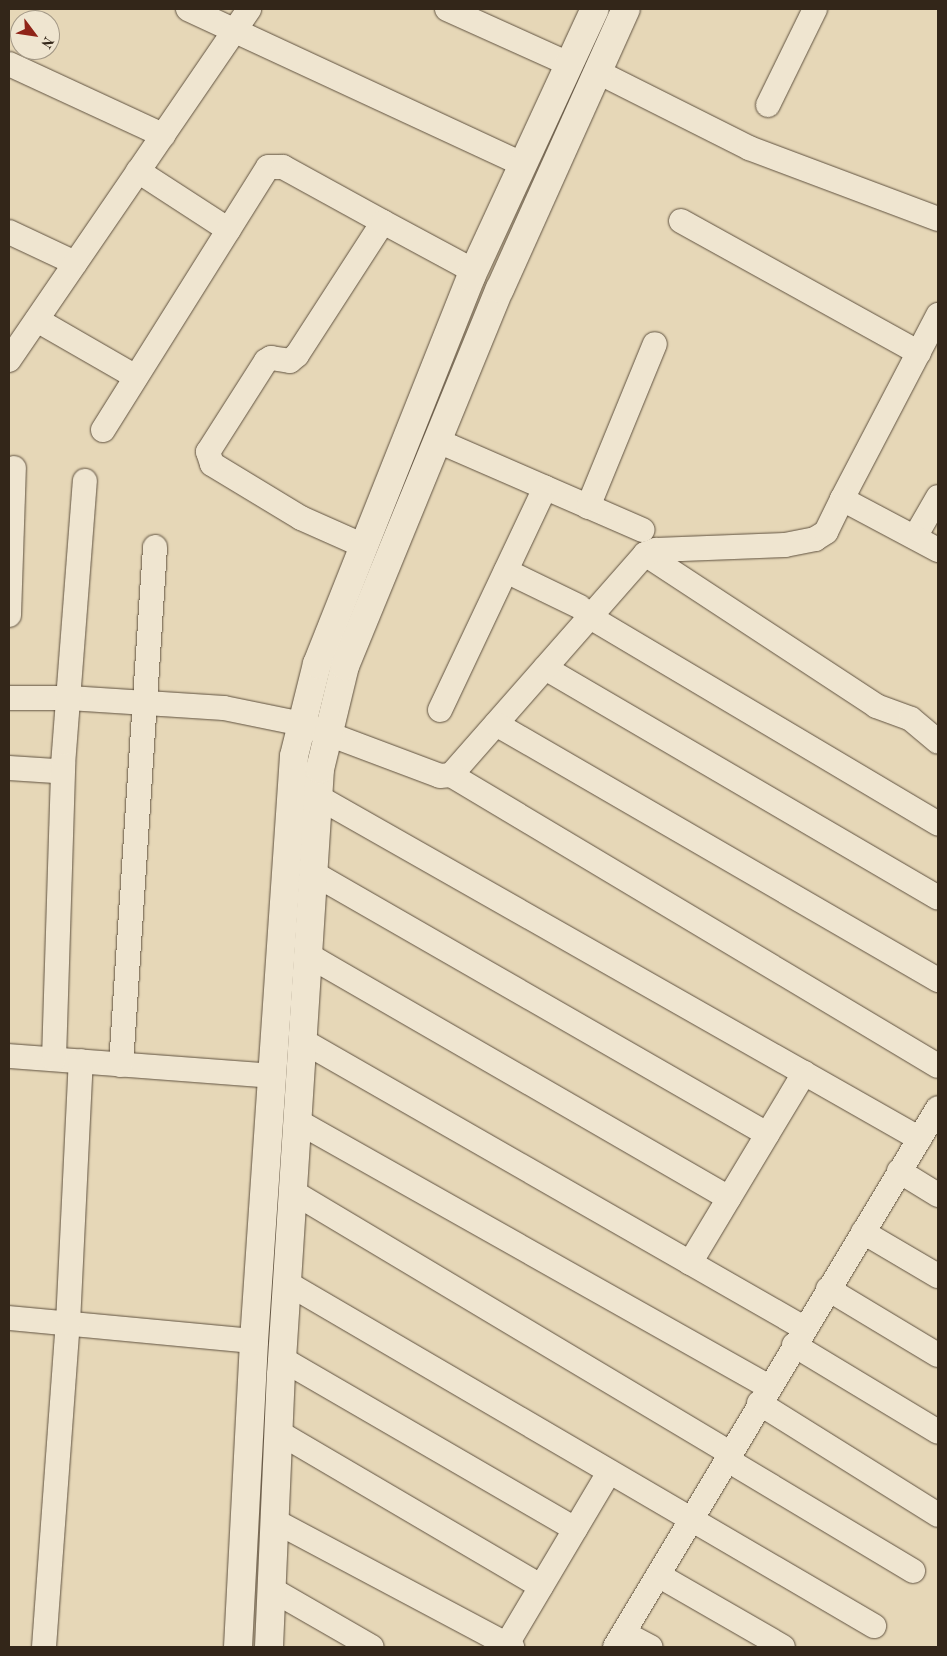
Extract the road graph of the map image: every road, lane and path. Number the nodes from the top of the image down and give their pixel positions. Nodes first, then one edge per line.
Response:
1 (188, 9) edge
2 (249, 9) edge
3 (448, 9) edge
4 (595, 9) edge
5 (626, 9) edge
6 (815, 9) edge
7 (234, 32) junction
8 (9, 64) edge
9 (569, 64) junction
10 (598, 72) junction
11 (768, 105) dead end
12 (163, 135) junction
13 (522, 164) junction
14 (138, 171) junction
15 (938, 219) edge
16 (682, 221) dead end
17 (383, 222) junction
18 (229, 230) junction
19 (9, 232) edge
20 (75, 264) junction
21 (474, 271) junction
22 (938, 315) edge
23 (37, 320) junction
24 (655, 344) dead end
25 (919, 353) junction
26 (9, 360) edge
27 (136, 377) junction
28 (102, 430) dead end
29 (438, 440) junction
30 (14, 468) dead end
31 (85, 481) dead end
32 (545, 488) junction
33 (938, 497) edge
34 (842, 499) junction
35 (588, 507) junction
36 (643, 530) dead end
37 (915, 537) junction
38 (364, 546) junction
39 (155, 547) dead end
40 (938, 550) edge
41 (645, 554) junction
42 (506, 571) junction
43 (585, 612) junction
44 (9, 614) edge
45 (545, 668) junction
46 (9, 698) edge
47 (69, 698) junction
48 (146, 704) junction
49 (440, 710) dead end
50 (302, 724) junction
51 (496, 724) junction
52 (329, 733) junction
53 (938, 742) edge
54 (63, 765) junction
55 (9, 768) edge
56 (451, 776) junction
57 (318, 797) junction
58 (938, 824) edge
59 (314, 873) junction
60 (938, 898) edge
61 (308, 955) junction
62 (938, 980) edge
63 (303, 1041) junction
64 (9, 1056) edge
65 (54, 1059) junction
66 (81, 1061) junction
67 (121, 1065) junction
68 (938, 1066) edge
69 (804, 1073) junction
70 (272, 1076) junction
71 (937, 1113) edge
72 (297, 1122) junction
73 (767, 1134) junction
74 (920, 1139) junction
75 (900, 1171) junction
76 (293, 1192) junction
77 (938, 1195) edge
78 (729, 1198) junction
79 (863, 1232) junction
80 (690, 1263) junction
81 (938, 1276) edge
82 (287, 1283) junction
83 (828, 1289) junction
84 (9, 1318) edge
85 (68, 1323) junction
86 (799, 1337) junction
87 (254, 1341) junction
88 (938, 1355) edge
89 (282, 1359) junction
90 (764, 1395) junction
91 (278, 1432) junction
92 (938, 1432) edge
93 (728, 1456) junction
94 (610, 1472) junction
95 (938, 1515) edge
96 (273, 1520) junction
97 (691, 1520) junction
98 (575, 1529) junction
99 (913, 1571) dead end
100 (658, 1575) junction
101 (541, 1586) junction
102 (271, 1589) junction
103 (874, 1626) dead end
104 (620, 1640) edge
105 (509, 1646) edge
106 (44, 1647) edge
107 (238, 1647) edge
108 (269, 1647) edge
109 (372, 1647) edge
110 (650, 1647) edge
111 (783, 1647) edge

1 - 7 street
2 - 7 street
3 - 9 street
4 - 9 street
5 - 10 street
6 - 11 street
7 - 12 street
7 - 13 street
8 - 12 street
9 - 13 street
10 - 15 street
10 - 29 street
12 - 14 street
13 - 21 street
14 - 18 street
14 - 20 street
16 - 25 street
17 - 18 street
17 - 21 street
17 - 38 street
18 - 27 street
19 - 20 street
20 - 23 street
21 - 38 street
22 - 25 street
23 - 26 street
23 - 27 street
24 - 35 street
25 - 34 street
27 - 28 street
29 - 32 street
29 - 52 street
30 - 44 street
31 - 47 street
32 - 35 street
32 - 42 street
33 - 37 street
34 - 37 street
34 - 41 street
35 - 36 street
37 - 40 street
38 - 50 street
39 - 48 street
41 - 43 street
41 - 53 street
42 - 43 street
42 - 49 street
43 - 45 street
43 - 58 street
45 - 51 street
45 - 60 street
46 - 47 street
47 - 48 street
47 - 54 street
48 - 50 street
48 - 67 street
50 - 52 street
50 - 70 street
51 - 56 street
51 - 62 street
52 - 56 street
52 - 57 street
54 - 55 street
54 - 65 street
56 - 68 street
57 - 59 street
57 - 69 street
59 - 61 street
59 - 73 street
61 - 63 street
61 - 78 street
63 - 72 street
63 - 80 street
64 - 65 street
65 - 66 street
66 - 67 street
66 - 85 street
67 - 70 street
69 - 73 street
69 - 74 street
70 - 87 street
71 - 74 street
72 - 76 street
72 - 90 street
73 - 78 street
74 - 75 street
75 - 77 street
75 - 79 street
76 - 82 street
76 - 93 street
78 - 80 street
79 - 81 street
79 - 83 street
80 - 86 street
82 - 89 street
82 - 94 street
83 - 86 street
83 - 88 street
84 - 85 street
85 - 87 street
85 - 106 street
86 - 90 street
86 - 92 street
87 - 107 street
89 - 91 street
89 - 98 street
90 - 93 street
90 - 95 street
91 - 96 street
91 - 101 street
93 - 97 street
93 - 99 street
94 - 97 street
94 - 98 street
96 - 102 street
96 - 105 street
97 - 100 street
97 - 103 street
98 - 101 street
100 - 104 street
100 - 111 street
101 - 105 street
102 - 108 street
102 - 109 street
104 - 110 street

